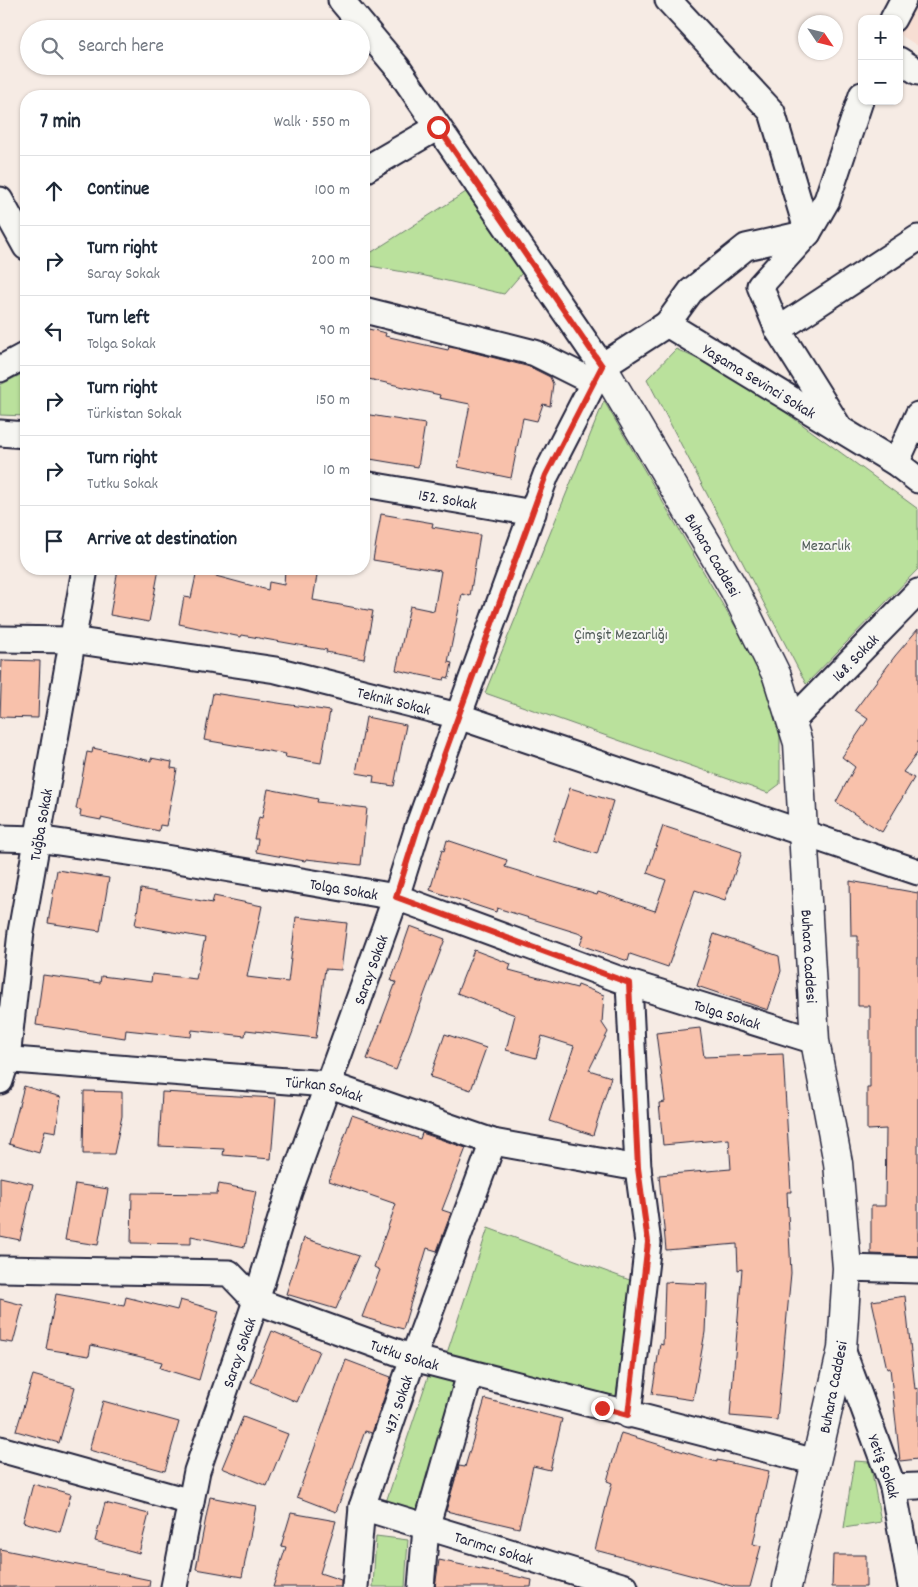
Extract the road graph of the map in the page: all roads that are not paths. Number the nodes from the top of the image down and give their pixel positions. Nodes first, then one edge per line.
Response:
1 (341, 0) edge
2 (668, 0) edge
3 (903, 0) edge
4 (895, 15) edge
5 (358, 20) edge
6 (370, 35) edge
7 (903, 63) edge
8 (918, 72) edge
9 (859, 105) edge
10 (438, 127) junction
11 (370, 167) edge
12 (0, 200) edge
13 (808, 233) junction
14 (20, 236) edge
15 (918, 238) edge
16 (370, 312) edge
17 (667, 324) junction
18 (778, 330) junction
19 (20, 359) edge
20 (0, 368) edge
21 (597, 374) junction
22 (916, 422) edge
23 (840, 429) junction
24 (0, 434) edge
25 (20, 435) edge
26 (896, 463) junction
27 (918, 480) edge
28 (370, 485) edge
29 (533, 513) junction
30 (83, 575) edge
31 (918, 592) edge
32 (0, 639) edge
33 (72, 640) junction
34 (458, 716) junction
35 (791, 722) junction
36 (803, 832) junction
37 (0, 838) edge
38 (37, 839) junction
39 (918, 872) edge
40 (396, 897) junction
41 (629, 983) junction
42 (815, 1041) junction
43 (2, 1066) edge
44 (327, 1084) junction
45 (493, 1142) junction
46 (638, 1168) junction
47 (847, 1268) junction
48 (0, 1270) edge
49 (918, 1270) edge
50 (256, 1301) junction
51 (842, 1349) junction
52 (413, 1358) junction
53 (470, 1374) junction
54 (628, 1415) junction
55 (0, 1449) edge
56 (816, 1462) junction
57 (918, 1486) edge
58 (893, 1487) junction
59 (191, 1502) junction
60 (362, 1508) junction
61 (426, 1528) junction
62 (174, 1587) edge
63 (354, 1587) edge
64 (421, 1587) edge
65 (625, 1587) edge
66 (788, 1587) edge
67 (911, 1587) edge

1 - 5 street
2 - 13 street
3 - 4 street
6 - 10 street
7 - 8 street
9 - 13 street
10 - 11 street
10 - 21 street
12 - 14 street
13 - 17 street
13 - 18 street
15 - 18 street
16 - 21 street
17 - 21 street
17 - 23 street, Yaşama Sevinci Sokak
18 - 23 street
19 - 20 street
21 - 29 street, Saray Sokak
21 - 35 main road, Buhara Caddesi
22 - 26 street
23 - 26 street, Yaşama Sevinci Sokak
24 - 25 street
26 - 27 street, Yaşama Sevinci Sokak
28 - 29 street, 152. Sokak
29 - 34 street, Saray Sokak
30 - 33 street, Tuğba Sokak
31 - 35 street, 168. Sokak
32 - 33 street, Teknik Sokak
33 - 34 street, Teknik Sokak
33 - 38 street, Tuğba Sokak
34 - 36 street, Teknik Sokak
34 - 40 street, Saray Sokak
35 - 36 main road, Buhara Caddesi
36 - 39 street, Teknik Sokak
36 - 42 main road, Buhara Caddesi
37 - 38 street, Tolga Sokak
38 - 40 street, Tolga Sokak
38 - 43 street, Tuğba Sokak
40 - 41 street, Tolga Sokak
40 - 44 street, Saray Sokak
41 - 42 street, Tolga Sokak
41 - 46 street
42 - 47 main road, Buhara Caddesi
43 - 44 street, Türkan Sokak
44 - 45 street, Türkan Sokak
44 - 50 street, Saray Sokak
45 - 46 street, Türkan Sokak
45 - 52 street, 437. Sokak
46 - 54 street
47 - 49 street
47 - 51 main road, Buhara Caddesi
48 - 50 street, Tutku Sokak
50 - 52 street, Tutku Sokak
50 - 59 street, Saray Sokak
51 - 56 main road, Buhara Caddesi
51 - 58 street, Yetiş Sokak
52 - 53 street, Tutku Sokak
52 - 60 street, 437. Sokak
53 - 54 street, Tutku Sokak
53 - 61 street
54 - 56 street, Tutku Sokak
55 - 59 street
56 - 66 main road, Buhara Caddesi
57 - 58 street
58 - 67 street, Yetiş Sokak
59 - 62 street, Saray Sokak
60 - 61 street, Tarımcı Sokak
60 - 63 street, 437. Sokak
61 - 64 street
61 - 65 street, Tarımcı Sokak

